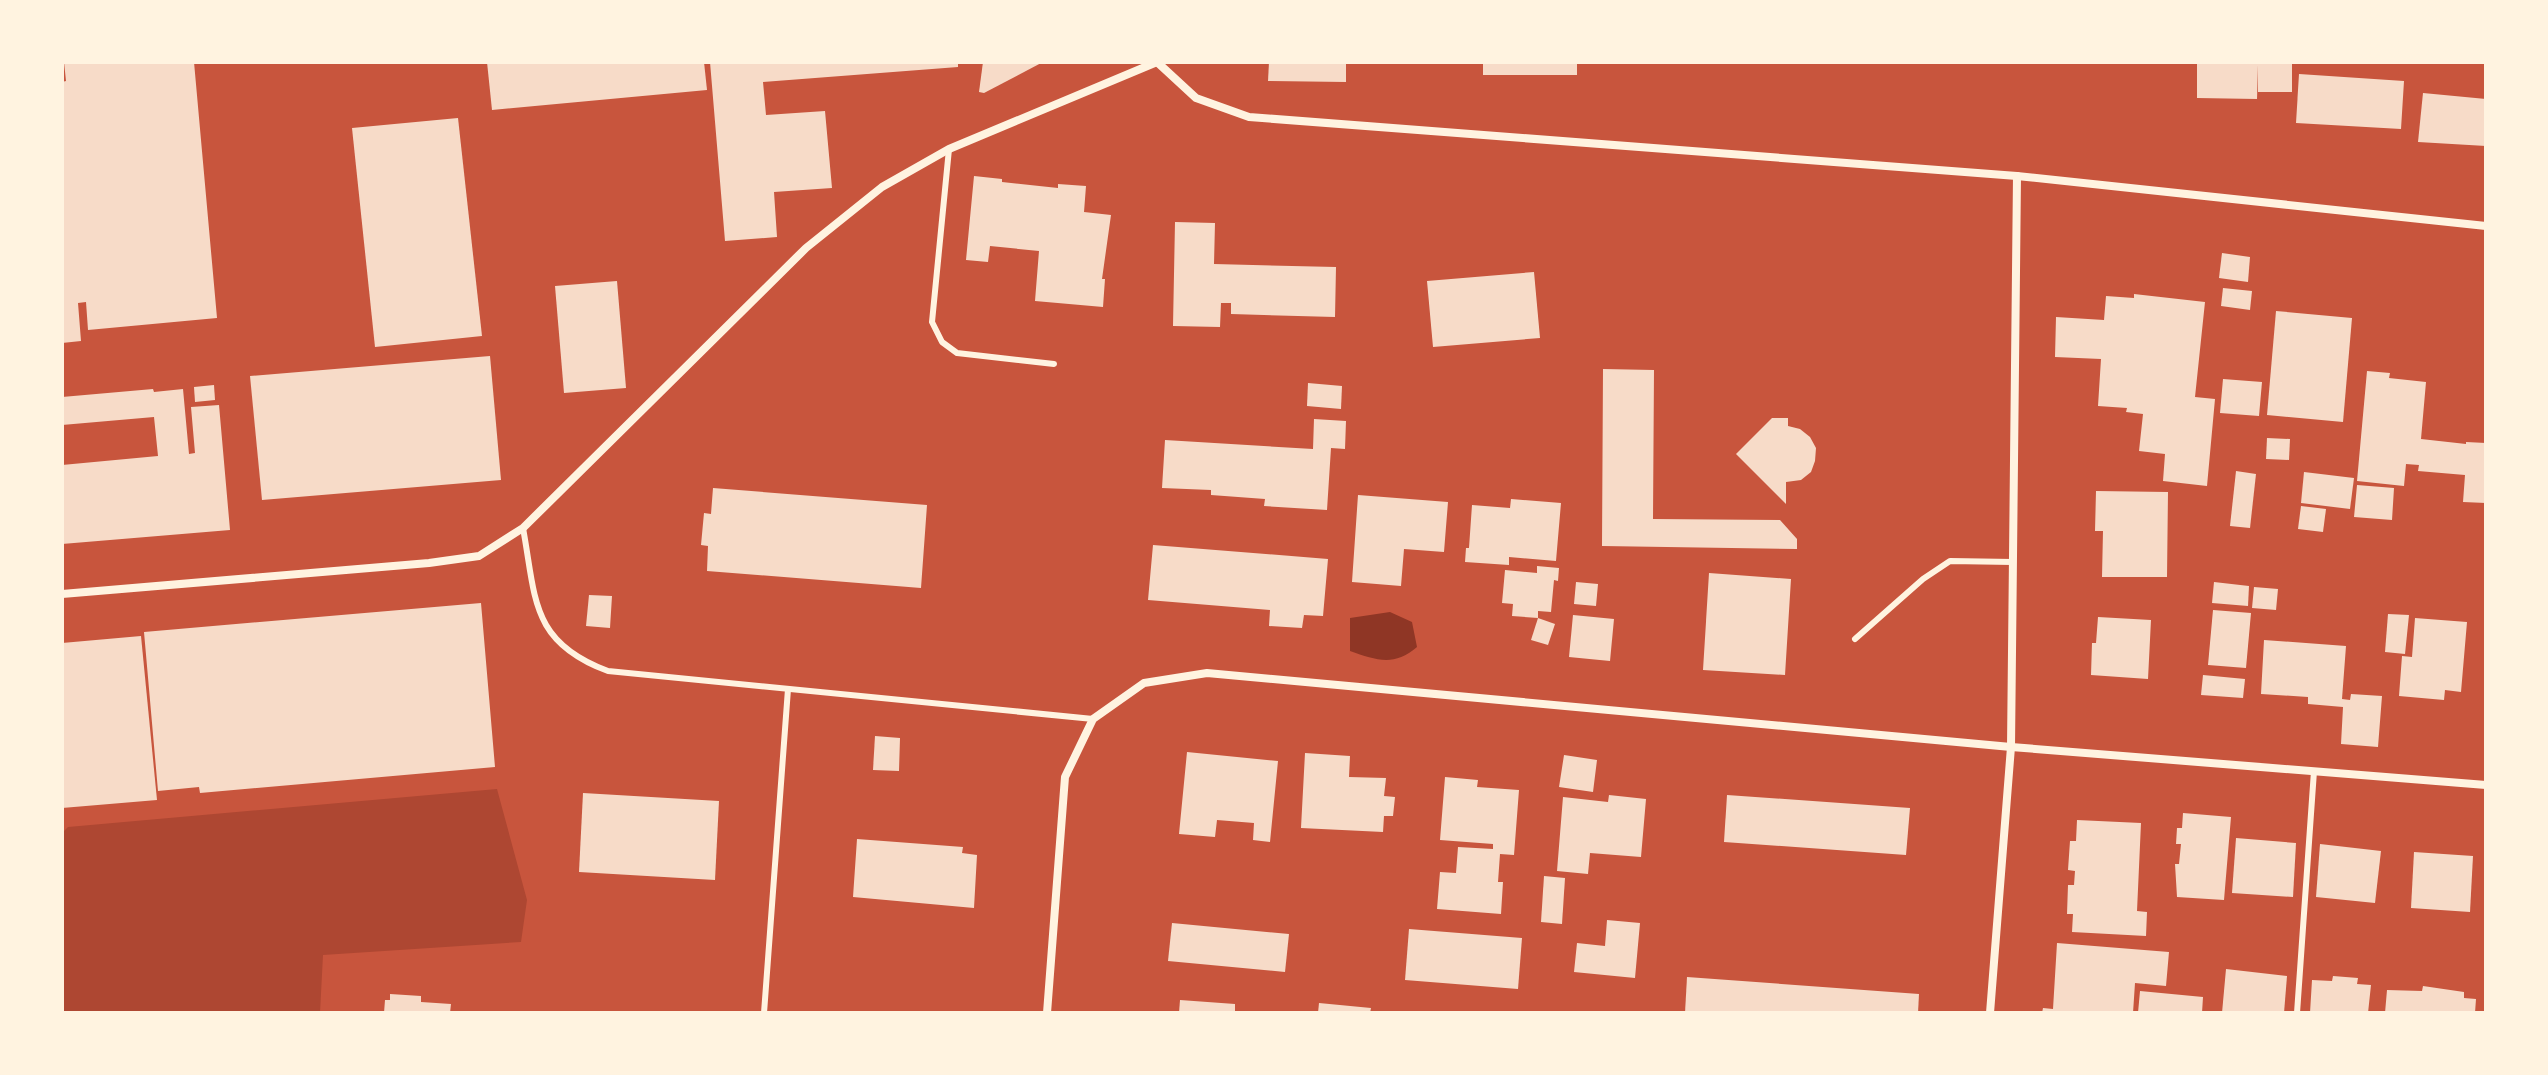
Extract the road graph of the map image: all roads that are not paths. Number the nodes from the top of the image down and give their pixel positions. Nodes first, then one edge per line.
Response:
1 (1157, 62) edge
2 (949, 149) junction
3 (2017, 176) junction
4 (2486, 226) edge
5 (1054, 364) dead end
6 (523, 528) junction
7 (2013, 562) junction
8 (62, 594) edge
9 (1855, 639) dead end
10 (788, 689) junction
11 (1093, 719) junction
12 (2011, 747) junction
13 (2314, 771) junction
14 (2486, 785) edge
15 (764, 1013) edge
16 (1047, 1013) edge
17 (1990, 1013) edge
18 (2297, 1013) edge

1 - 2 street
1 - 3 street
2 - 5 lane
2 - 6 street
3 - 4 street
3 - 7 street
6 - 8 street
6 - 10 lane
7 - 9 lane
7 - 12 street
10 - 11 lane
10 - 15 lane
11 - 12 street
11 - 16 street
12 - 13 street
12 - 17 street
13 - 14 street
13 - 18 lane

